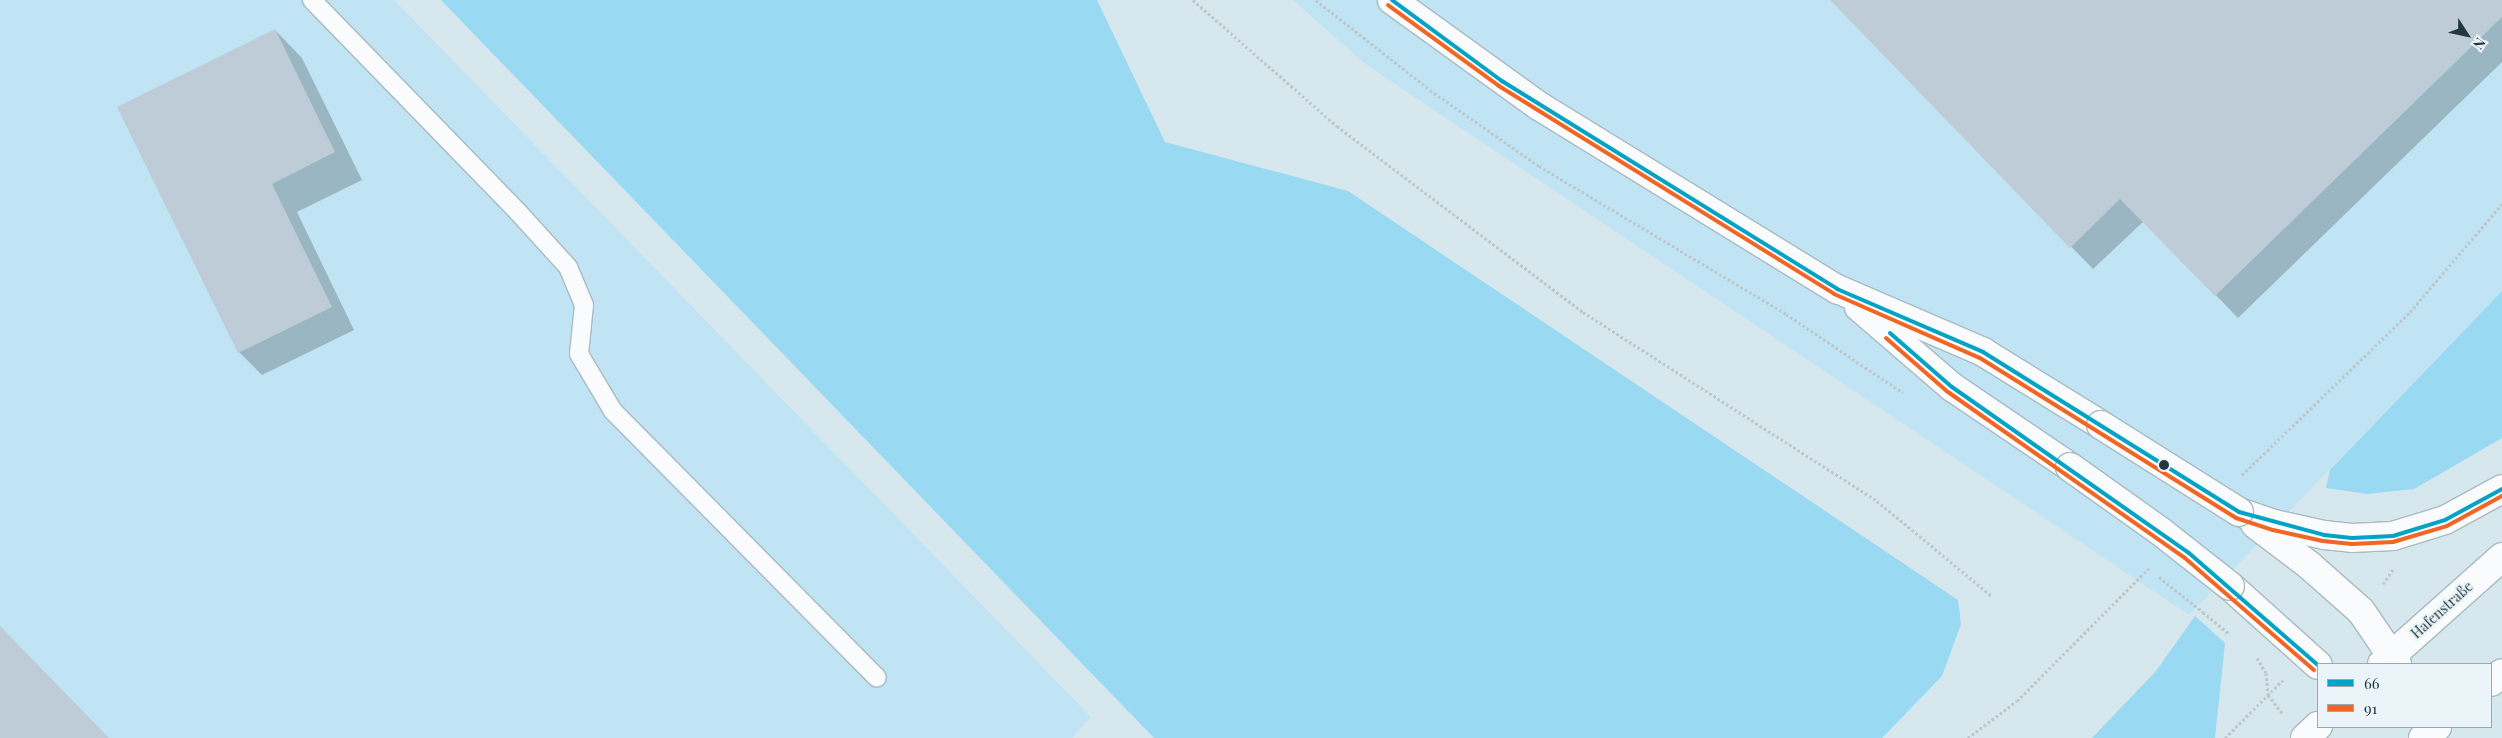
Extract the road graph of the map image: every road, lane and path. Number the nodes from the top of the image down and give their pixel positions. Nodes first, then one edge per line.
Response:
1 (312, 0) edge
2 (1193, 0) edge
3 (1316, 0) edge
4 (1392, 0) edge
5 (1837, 289) junction
6 (1907, 395) dead end
7 (2502, 490) edge
8 (2271, 529) junction
9 (2502, 557) edge
10 (1992, 596) dead end
11 (2204, 612) dead end
12 (2237, 641) dead end
13 (2251, 653) dead end
14 (2390, 661) edge
15 (2317, 664) edge
16 (2502, 673) edge
17 (878, 678) dead end
18 (2492, 681) edge
19 (2268, 695) dead end
20 (2317, 727) edge
21 (2305, 738) edge

1 - 17 lane
2 - 10 path
3 - 6 path
4 - 5 street
5 - 8 street, bridge
5 - 15 street, bridge
7 - 8 street
8 - 14 street
9 - 14 street, Hafenstraße
11 - 12 path
13 - 19 path
16 - 18 street
20 - 21 street

